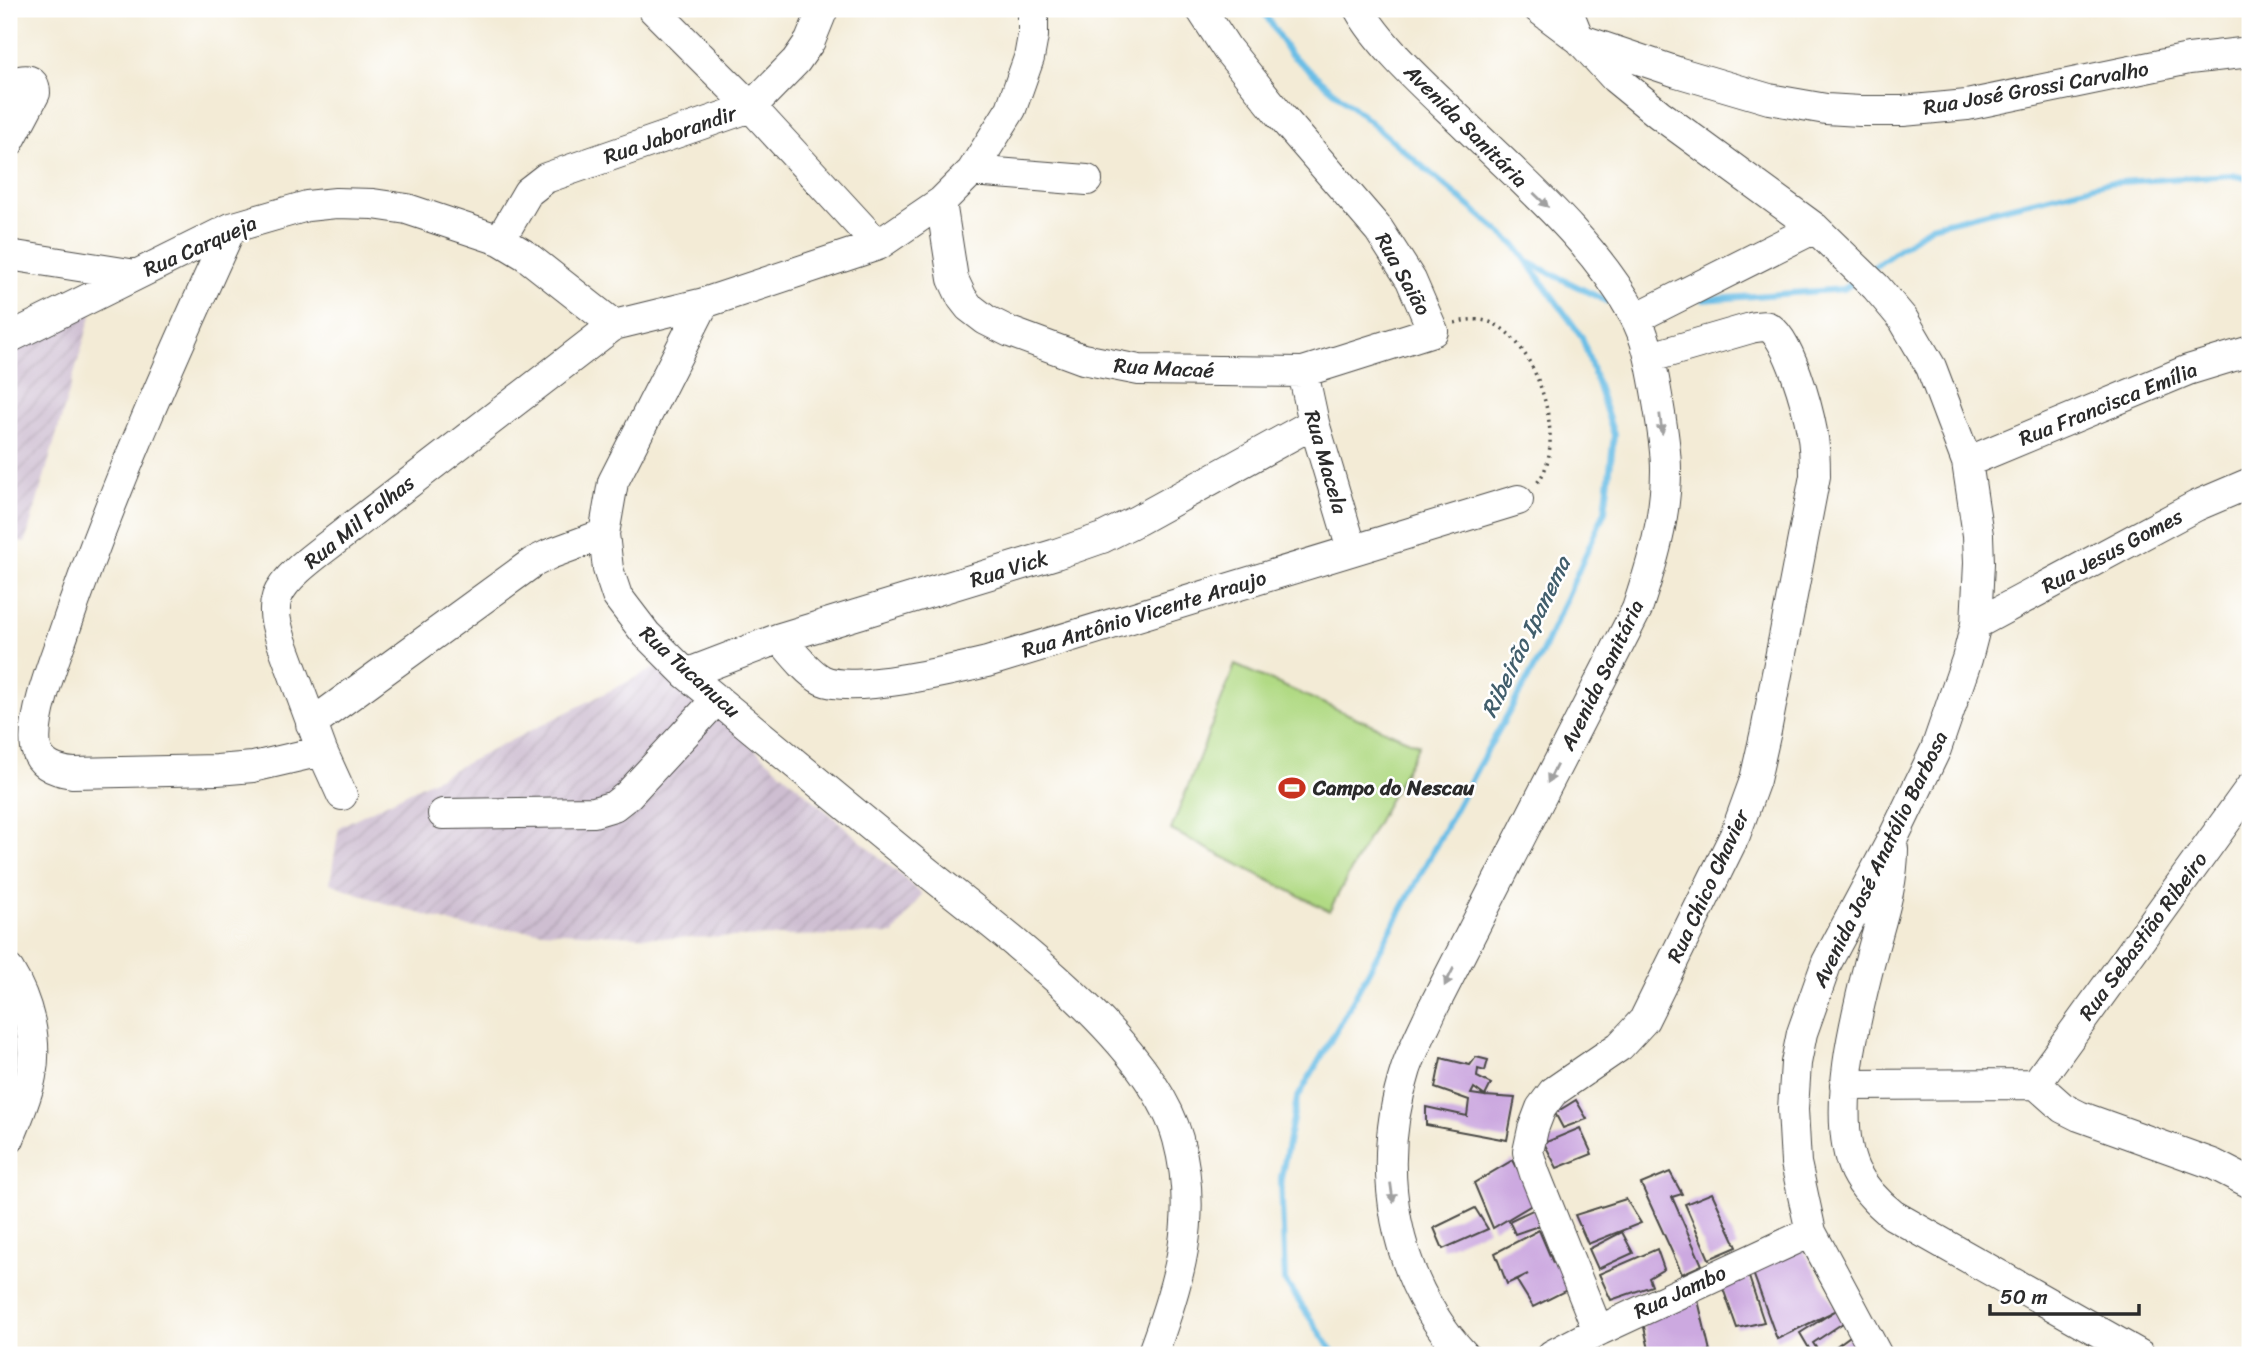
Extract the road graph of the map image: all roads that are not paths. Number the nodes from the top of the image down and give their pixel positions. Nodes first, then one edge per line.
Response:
1 (653, 9) edge
2 (823, 9) edge
3 (1033, 9) edge
4 (1201, 9) edge
5 (1359, 9) edge
6 (1539, 9) edge
7 (1567, 9) edge
8 (1580, 39) junction
9 (2250, 52) edge
10 (9, 84) edge
11 (751, 107) junction
12 (9, 142) edge
13 (972, 172) junction
14 (1087, 180) dead end
15 (941, 202) junction
16 (231, 228) junction
17 (1815, 228) junction
18 (500, 240) junction
19 (878, 245) junction
20 (9, 255) edge
21 (136, 275) junction
22 (704, 303) junction
23 (1636, 318) junction
24 (614, 325) junction
25 (1433, 331) joint
26 (9, 338) edge
27 (2250, 351) edge
28 (1651, 357) junction
29 (1303, 372) junction
30 (1314, 423) junction
31 (1967, 461) junction
32 (2250, 483) edge
33 (1518, 500) road end
34 (604, 534) junction
35 (1352, 550) junction
36 (1976, 624) junction
37 (780, 638) junction
38 (686, 674) junction
39 (717, 699) junction
40 (316, 737) junction
41 (2250, 788) edge
42 (342, 794) dead end
43 (443, 814) dead end
44 (1893, 838) junction
45 (9, 970) edge
46 (2036, 1084) junction
47 (1845, 1085) junction
48 (9, 1139) edge
49 (2250, 1183) edge
50 (1811, 1232) junction
51 (1598, 1331) junction
52 (1152, 1355) edge
53 (1464, 1355) edge
54 (1552, 1355) edge
55 (1877, 1355) edge
56 (2140, 1355) edge

1 - 11 street
2 - 11 street, Rua Jaborandir
3 - 13 street
4 - 25 street, Rua Saião
5 -> 23 street, Avenida Sanitária
6 - 8 street
7 - 8 street
8 - 9 street, Rua José Grossi Carvalho
8 - 17 street
10 - 12 street
11 - 18 street, Rua Jaborandir
11 - 19 street
13 - 14 street
13 - 15 street
15 - 19 street
15 - 29 street, Rua Macaé
16 - 18 street, Rua Carqueja
16 - 21 street, Rua Carqueja
16 - 40 street
17 - 23 street
17 - 31 street, Avenida José Anatólio Barbosa
18 - 24 street, Rua Carqueja
19 - 22 street
20 - 21 street
21 - 26 street, Rua Carqueja
22 - 24 street
22 - 34 street, Rua Tucanucu
23 - 28 street, Avenida Sanitária
24 - 40 street, Rua Mil Folhas
25 - 29 street, Rua Macaé
27 - 31 street, Rua Francisca Emília
28 - 51 street, Rua Chico Chavier
28 -> 53 street, Avenida Sanitária
29 - 30 street, Rua Macela
30 - 35 street, Rua Macela
30 - 37 street, Rua Vick
31 - 36 street, Avenida José Anatólio Barbosa
32 - 36 street, Rua Jesus Gomes
33 - 35 street, Rua Antônio Vicente Araujo
34 - 38 street, Rua Tucanucu
34 - 40 street
35 - 37 street, Rua Antônio Vicente Araujo
36 - 44 street, Avenida José Anatólio Barbosa
37 - 38 street, Rua Vick
38 - 39 street, Rua Tucanucu
39 - 43 street
39 - 52 street, Rua Tucanucu
40 - 42 street, Rua Mil Folhas
41 - 46 street, Rua Sebastião Ribeiro
44 - 47 street
44 - 50 street, Avenida José Anatólio Barbosa
45 - 48 street
46 - 47 street
46 - 49 street
47 - 56 street
50 - 51 street, Rua Jambo
50 - 55 street, Avenida José Anatólio Barbosa
51 - 54 street, Rua Jambo

